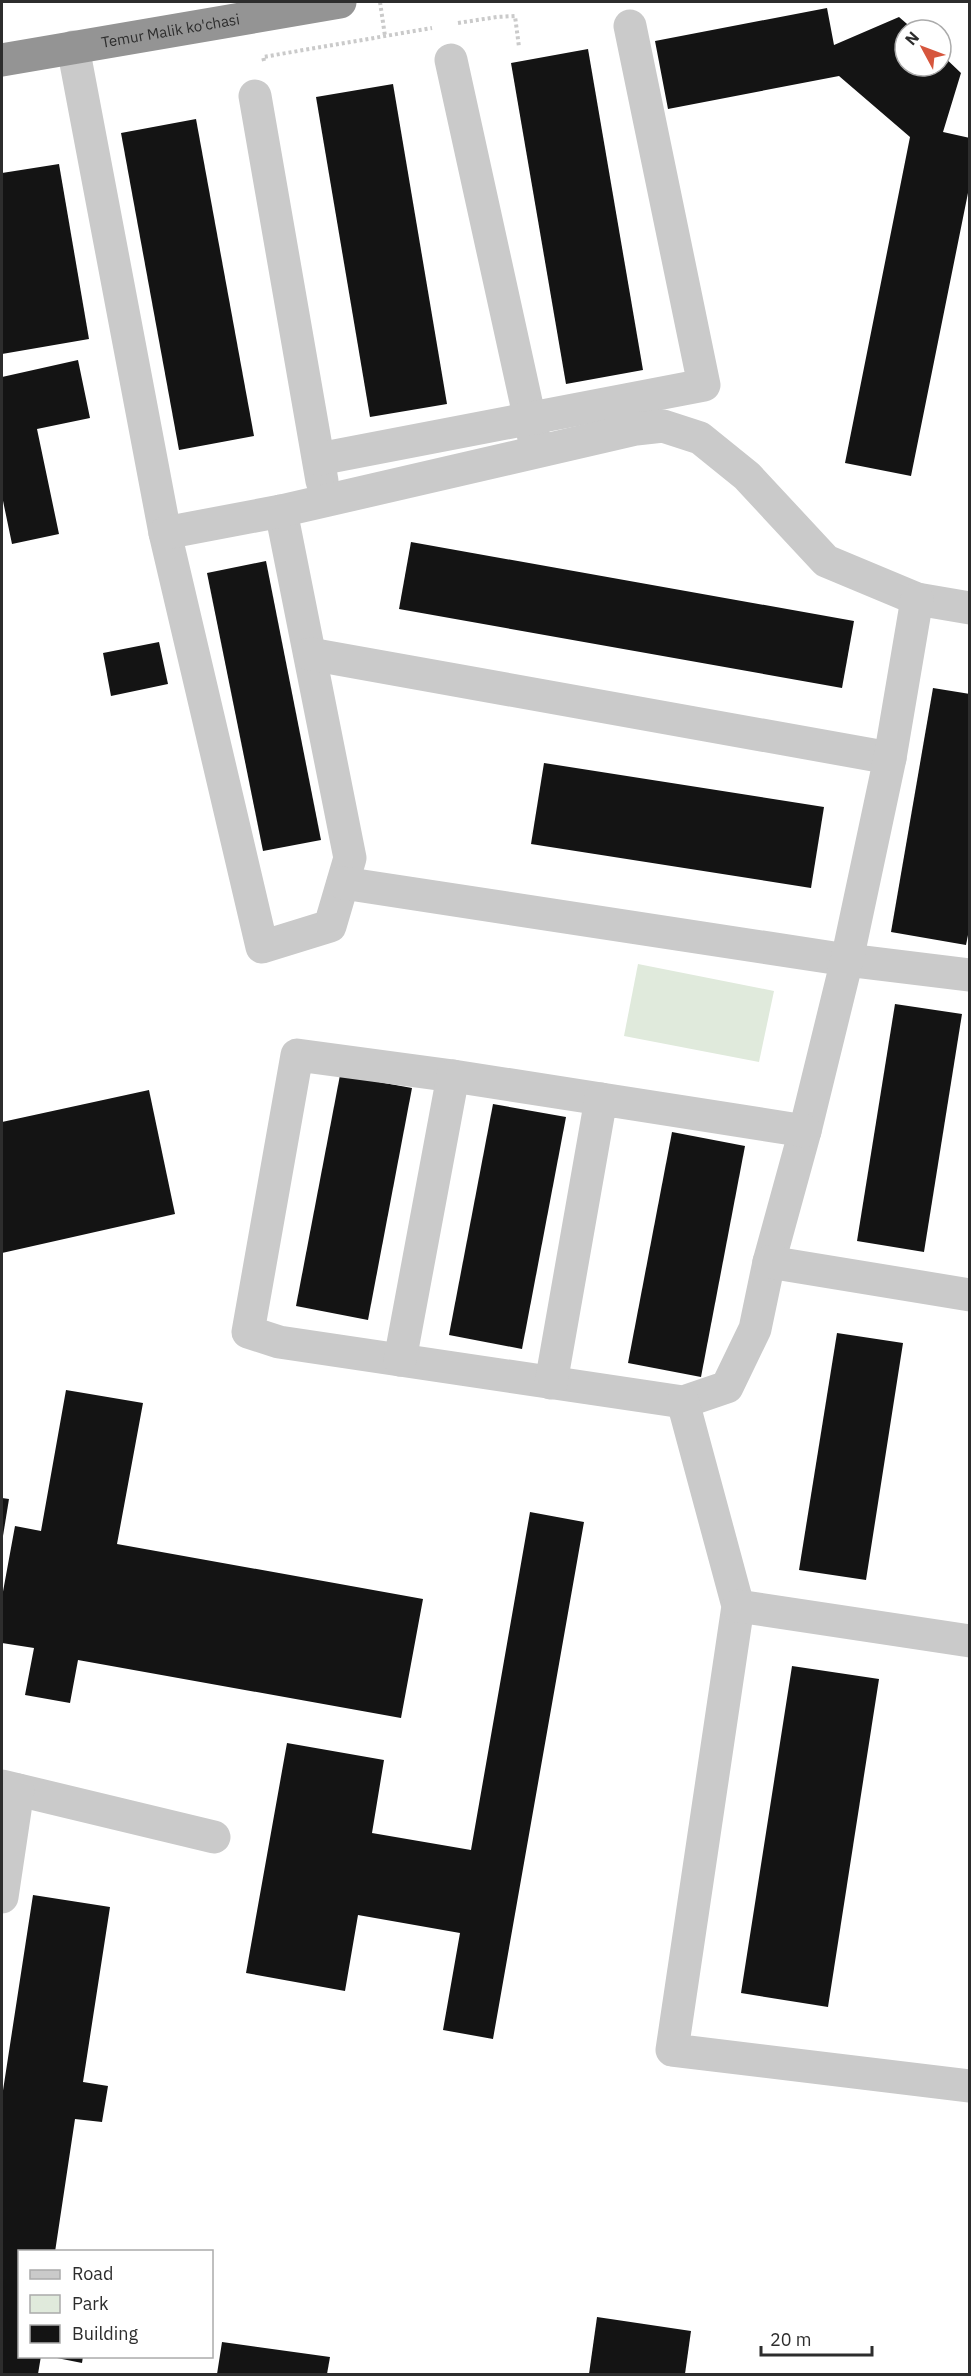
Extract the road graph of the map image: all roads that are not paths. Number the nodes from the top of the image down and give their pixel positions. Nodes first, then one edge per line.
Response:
1 (340, 2) edge
2 (630, 26) dead end
3 (73, 47) junction
4 (2, 60) edge
5 (451, 60) dead end
6 (255, 96) dead end
7 (529, 418) junction
8 (537, 452) junction
9 (319, 459) junction
10 (326, 501) junction
11 (281, 511) junction
12 (165, 533) junction
13 (917, 598) junction
14 (969, 608) edge
15 (310, 654) junction
16 (890, 758) junction
17 (343, 883) junction
18 (847, 960) junction
19 (969, 975) edge
20 (453, 1076) junction
21 (601, 1098) junction
22 (805, 1131) junction
23 (770, 1262) junction
24 (969, 1295) edge
25 (400, 1360) junction
26 (552, 1383) junction
27 (683, 1402) junction
28 (738, 1606) junction
29 (969, 1641) edge
30 (10, 1788) edge
31 (214, 1837) dead end
32 (2, 1898) edge
33 (969, 2086) edge

1 - 3 highway, Temur Malik ko'chasi
2 - 7 lane
3 - 4 highway, Temur Malik ko'chasi
3 - 12 lane
5 - 7 lane
6 - 9 lane
7 - 8 lane
7 - 9 lane
8 - 10 lane
8 - 13 lane
9 - 10 lane
10 - 11 lane
11 - 12 lane
11 - 15 lane
12 - 17 lane
13 - 14 lane
13 - 16 lane
15 - 16 lane
15 - 17 lane
16 - 18 lane
17 - 18 lane
18 - 19 lane
18 - 22 lane
20 - 21 lane
20 - 25 lane
20 - 25 lane
21 - 22 lane
21 - 26 lane
22 - 23 lane
23 - 24 lane
23 - 27 lane
25 - 26 lane
26 - 27 lane
27 - 28 lane
28 - 29 lane
28 - 33 lane
30 - 31 lane
30 - 32 lane

